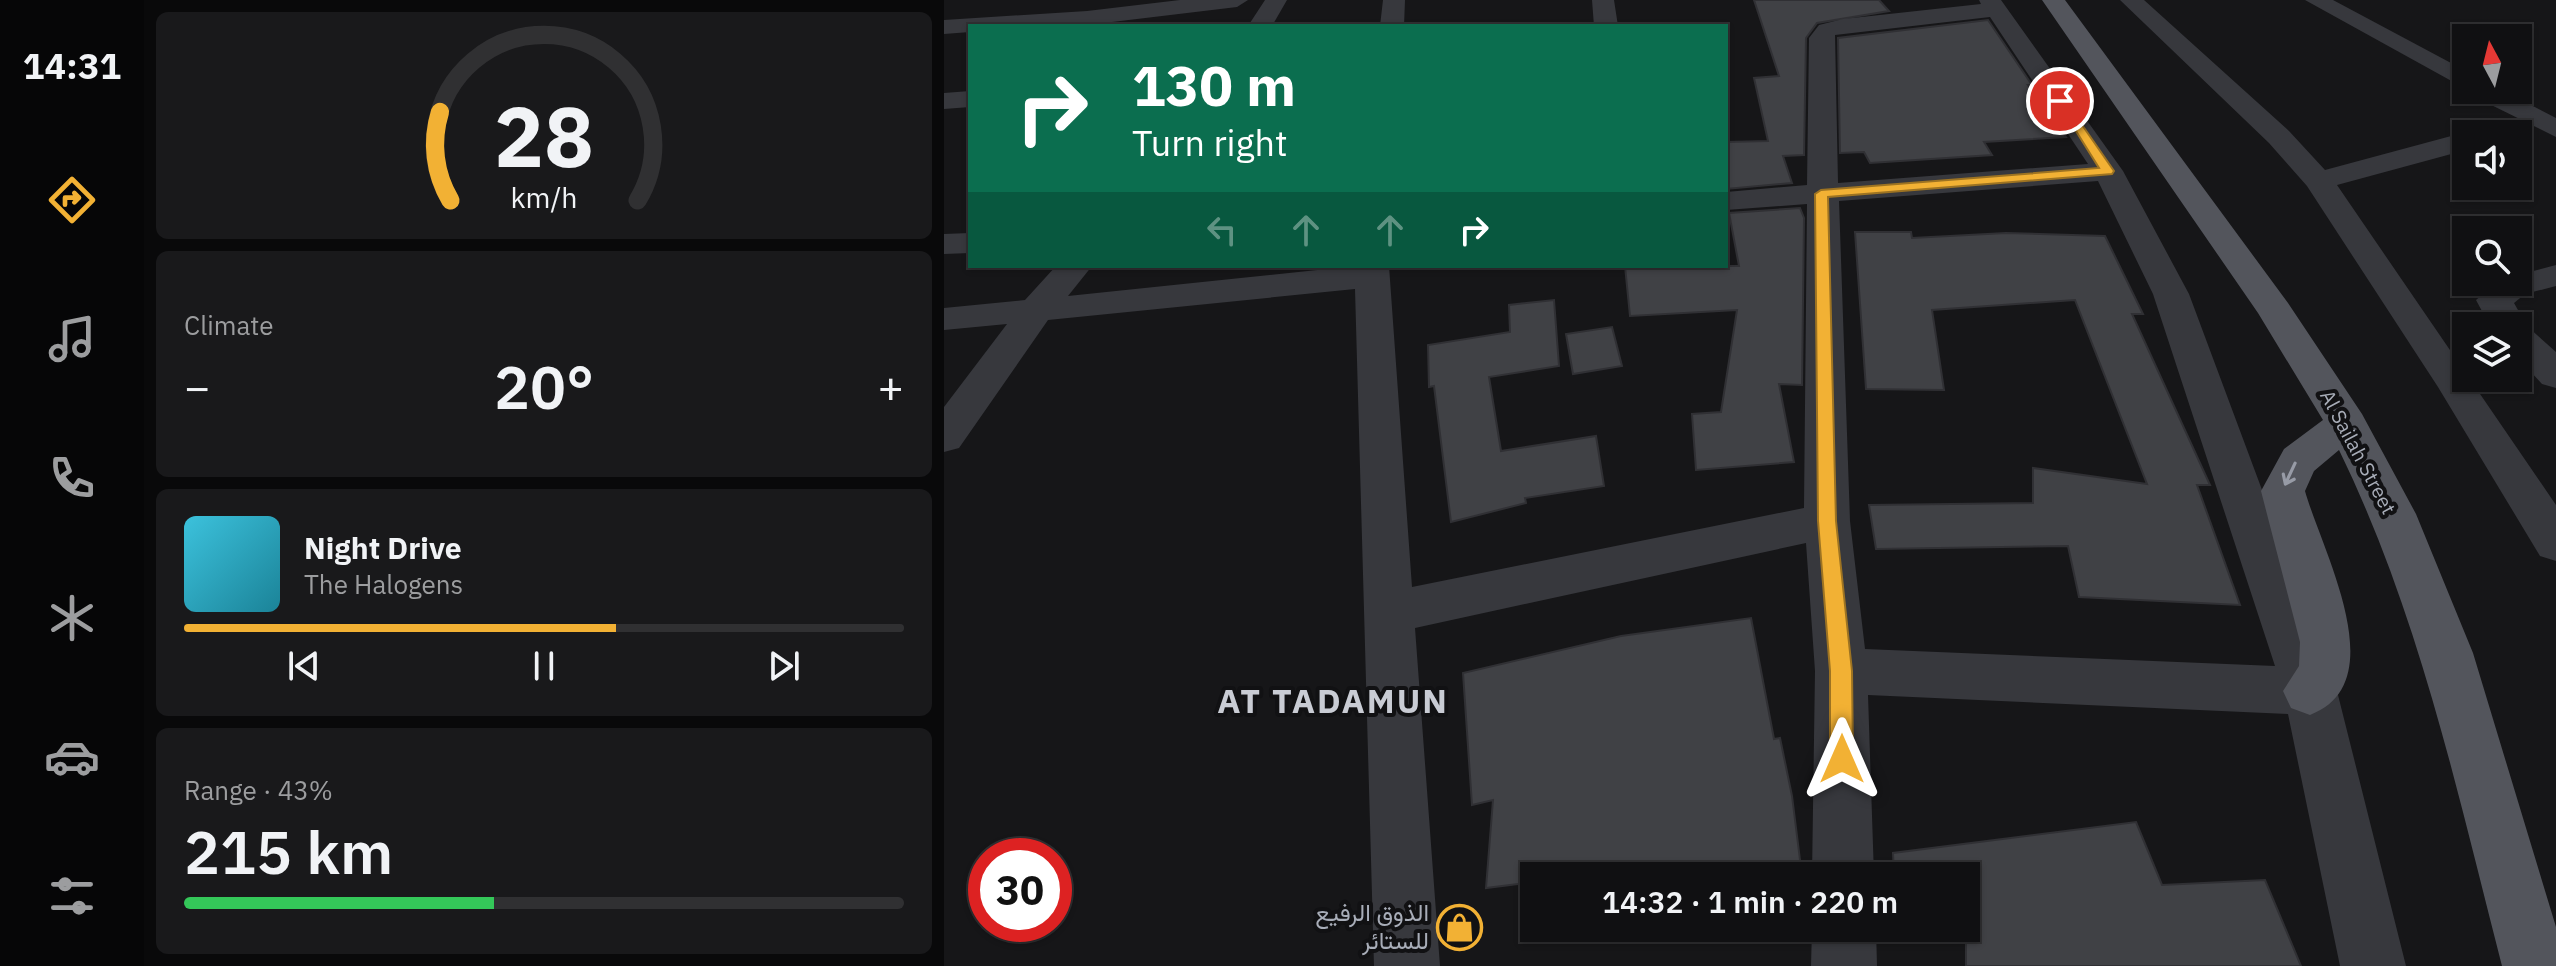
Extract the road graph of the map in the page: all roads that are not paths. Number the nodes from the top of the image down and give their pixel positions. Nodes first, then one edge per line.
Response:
1 (1237, 0) edge
2 (1276, 0) edge
3 (1394, 0) edge
4 (1603, 0) edge
5 (2131, 0) edge
6 (2316, 0) edge
7 (2053, 1) edge
8 (1993, 4) edge
9 (1085, 22) edge
10 (1029, 24) edge
11 (1261, 24) edge
12 (1392, 24) edge
13 (1606, 24) edge
14 (968, 26) edge
15 (944, 27) edge
16 (2452, 73) edge
17 (968, 99) edge
18 (944, 101) edge
19 (2512, 104) edge
20 (2551, 122) edge
21 (2452, 145) edge
22 (2108, 171) junction
23 (2319, 181) junction
24 (1821, 194) junction
25 (1728, 201) edge
26 (968, 243) edge
27 (944, 244) edge
28 (1073, 268) edge
29 (1372, 272) edge
30 (2556, 275) edge
31 (1037, 309) junction
32 (2501, 312) edge
33 (944, 319) edge
34 (2532, 350) edge
35 (2556, 375) edge
36 (2347, 424) junction
37 (944, 437) edge
38 (1827, 521) junction
39 (2556, 543) edge
40 (1392, 612) junction
41 (1841, 671) junction
42 (2310, 691) junction
43 (1843, 862) edge
44 (2510, 880) junction
45 (2556, 918) edge
46 (1844, 942) edge
47 (1407, 966) edge
48 (1844, 966) edge
49 (2373, 966) edge
50 (2535, 966) edge

1 - 9 street
2 - 11 street
3 - 12 street
4 - 13 street
5 - 23 street
6 - 16 street
7 - 36 main road, Al Sailah Street
8 - 22 street
8 - 24 street
9 - 10 street
14 - 15 street
17 - 18 street
19 - 20 street
21 - 23 street
22 - 24 street
22 - 42 street
23 - 39 street
24 - 25 street
24 - 38 street
26 - 27 street
28 - 31 street
29 - 31 street
29 - 40 street
30 - 32 street
31 - 33 street
31 - 37 street
34 - 35 street
36 -> 42 main road
36 - 44 main road, Al Sailah Street
38 - 40 street
38 - 41 street
40 - 47 street
41 - 42 street
41 - 43 street
42 - 49 street
44 - 45 main road
44 - 50 main road, Al Sailah Street
46 - 48 street

